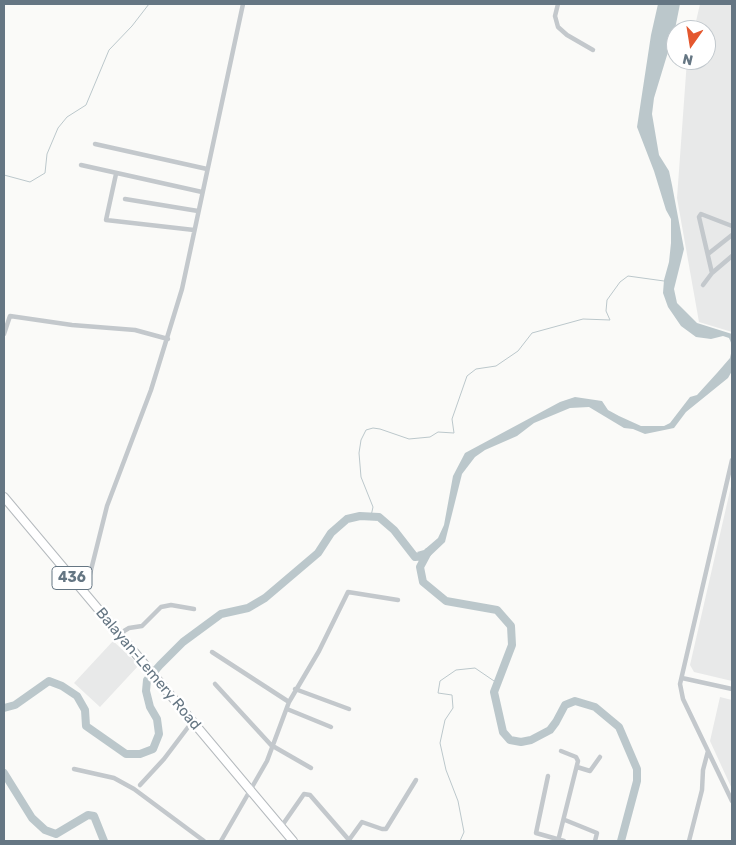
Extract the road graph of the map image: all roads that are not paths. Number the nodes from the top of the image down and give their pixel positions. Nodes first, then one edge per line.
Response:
1 (243, 4) edge
2 (558, 4) edge
3 (593, 50) dead end
4 (95, 144) dead end
5 (81, 165) dead end
6 (207, 169) junction
7 (116, 174) junction
8 (202, 192) junction
9 (125, 199) dead end
10 (198, 211) junction
11 (732, 226) edge
12 (194, 230) junction
13 (732, 235) edge
14 (708, 254) junction
15 (732, 256) edge
16 (712, 273) junction
17 (703, 285) dead end
18 (4, 334) edge
19 (168, 339) junction
20 (732, 460) edge
21 (4, 497) edge
22 (85, 594) junction
23 (398, 600) dead end
24 (194, 609) dead end
25 (118, 634) junction
26 (212, 652) dead end
27 (682, 678) junction
28 (215, 684) dead end
29 (295, 689) junction
30 (732, 689) edge
31 (289, 702) junction
32 (286, 709) junction
33 (349, 709) dead end
34 (192, 722) junction
35 (332, 727) dead end
36 (271, 745) junction
37 (561, 751) dead end
38 (708, 751) junction
39 (600, 757) dead end
40 (577, 767) junction
41 (74, 768) dead end
42 (311, 768) dead end
43 (548, 776) dead end
44 (416, 780) dead end
45 (140, 785) dead end
46 (251, 791) junction
47 (732, 801) edge
48 (565, 820) junction
49 (281, 827) junction
50 (204, 841) edge
51 (221, 841) edge
52 (292, 841) edge
53 (349, 841) edge
54 (561, 841) edge
55 (595, 841) edge
56 (689, 841) edge

1 - 6 street
2 - 3 street
4 - 6 street
5 - 7 street
6 - 8 street
7 - 8 street
7 - 12 street
8 - 10 street
9 - 10 street
10 - 12 street
11 - 14 street
12 - 19 street
13 - 14 street
14 - 16 street
15 - 16 street
16 - 17 street
18 - 19 street
19 - 22 street
20 - 27 street
21 - 22 main road, Balayan-Lemery Road / 436
22 - 25 main road, Balayan-Lemery Road / 436
23 - 29 street
24 - 25 street
25 - 34 main road, Balayan-Lemery Road / 436
26 - 31 street
27 - 30 street
27 - 38 street
28 - 36 street
29 - 31 street
29 - 33 street
31 - 32 street
32 - 35 street
32 - 36 street
34 - 45 street
34 - 46 main road, Balayan-Lemery Road / 436
36 - 42 street
36 - 46 street
37 - 40 street
38 - 47 street
38 - 56 street
39 - 40 street
40 - 48 street
41 - 50 street
43 - 54 street
44 - 53 street
46 - 49 main road, Balayan-Lemery Road / 436
46 - 51 street
48 - 54 street
48 - 55 street
49 - 52 main road, Balayan-Lemery Road / 436
49 - 53 street

